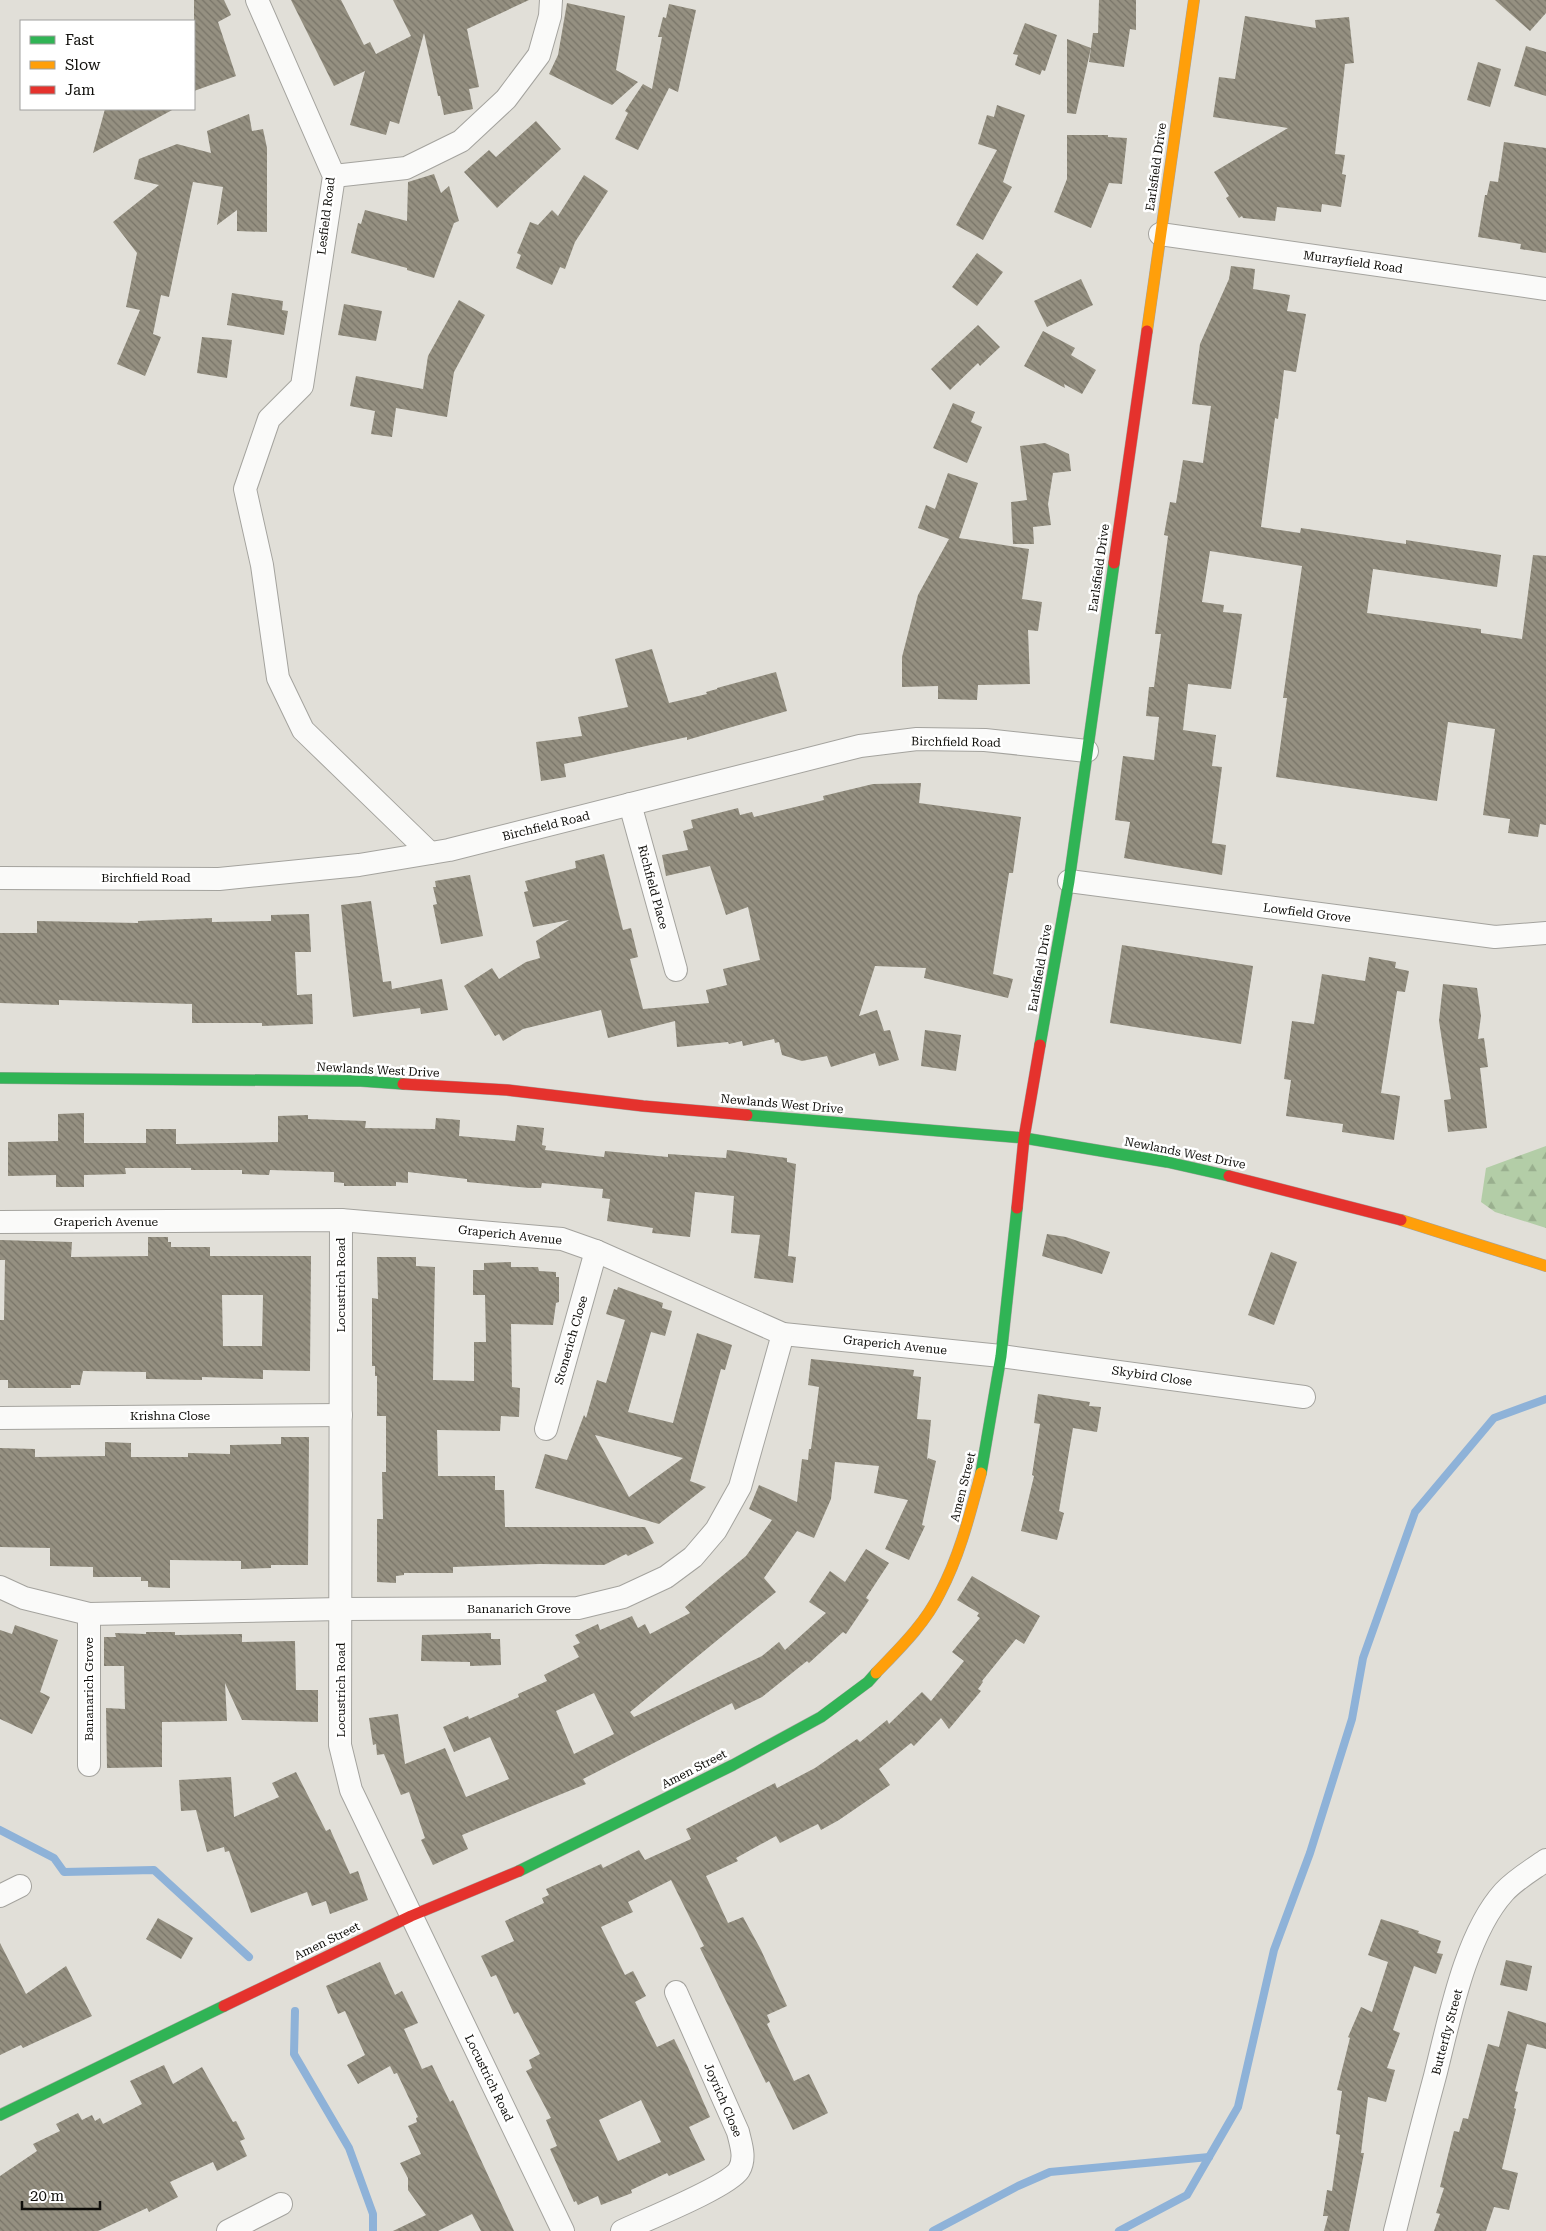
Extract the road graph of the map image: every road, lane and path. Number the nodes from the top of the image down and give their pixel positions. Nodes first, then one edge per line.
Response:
1 (257, 0) edge
2 (551, 0) edge
3 (1194, 0) edge
4 (334, 176) junction
5 (1160, 234) junction
6 (1546, 289) edge
7 (1087, 751) junction
8 (630, 804) junction
9 (430, 853) junction
10 (0, 878) edge
11 (1069, 881) junction
12 (1546, 933) edge
13 (676, 970) dead end
14 (0, 1078) edge
15 (1024, 1138) junction
16 (341, 1220) junction
17 (0, 1222) edge
18 (596, 1251) junction
19 (1546, 1266) edge
20 (783, 1334) junction
21 (1001, 1356) junction
22 (1304, 1397) dead end
23 (341, 1415) junction
24 (0, 1418) edge
25 (546, 1429) dead end
26 (0, 1587) edge
27 (341, 1609) junction
28 (89, 1614) junction
29 (89, 1765) dead end
30 (1546, 1860) edge
31 (20, 1886) dead end
32 (0, 1896) edge
33 (411, 1916) junction
34 (676, 1992) dead end
35 (0, 2115) edge
36 (281, 2204) dead end
37 (228, 2231) edge
38 (563, 2231) edge
39 (622, 2231) edge
40 (1394, 2231) edge

1 - 4 street, Lesfield Road
2 - 4 street
3 - 5 street, Earlsfield Drive
4 - 9 street, Lesfield Road
5 - 6 street, Murrayfield Road
5 - 7 street, Earlsfield Drive
7 - 8 street, Birchfield Road
7 - 11 street, Earlsfield Drive
8 - 9 street, Birchfield Road
8 - 13 street, Richfield Place
9 - 10 street, Birchfield Road
11 - 12 street, Lowfield Grove
11 - 15 street, Earlsfield Drive
14 - 15 street, Newlands West Drive
15 - 19 street, Newlands West Drive
15 - 21 street, Amen Street
16 - 17 street, Graperich Avenue
16 - 18 street, Graperich Avenue
16 - 23 street, Locustrich Road
18 - 20 street, Graperich Avenue
18 - 25 street, Stonerich Close
20 - 21 street, Graperich Avenue
20 - 27 street, Bananarich Grove
21 - 22 street, Skybird Close
21 - 33 street, Amen Street
23 - 24 street, Krishna Close
23 - 27 street, Locustrich Road
26 - 28 street, Bananarich Grove
27 - 28 street, Bananarich Grove
27 - 33 street, Locustrich Road
28 - 29 street, Bananarich Grove
30 - 40 street, Butterfly Street
31 - 32 street
33 - 35 street, Amen Street
33 - 38 street, Locustrich Road
34 - 39 street, Joyrich Close
36 - 37 street

